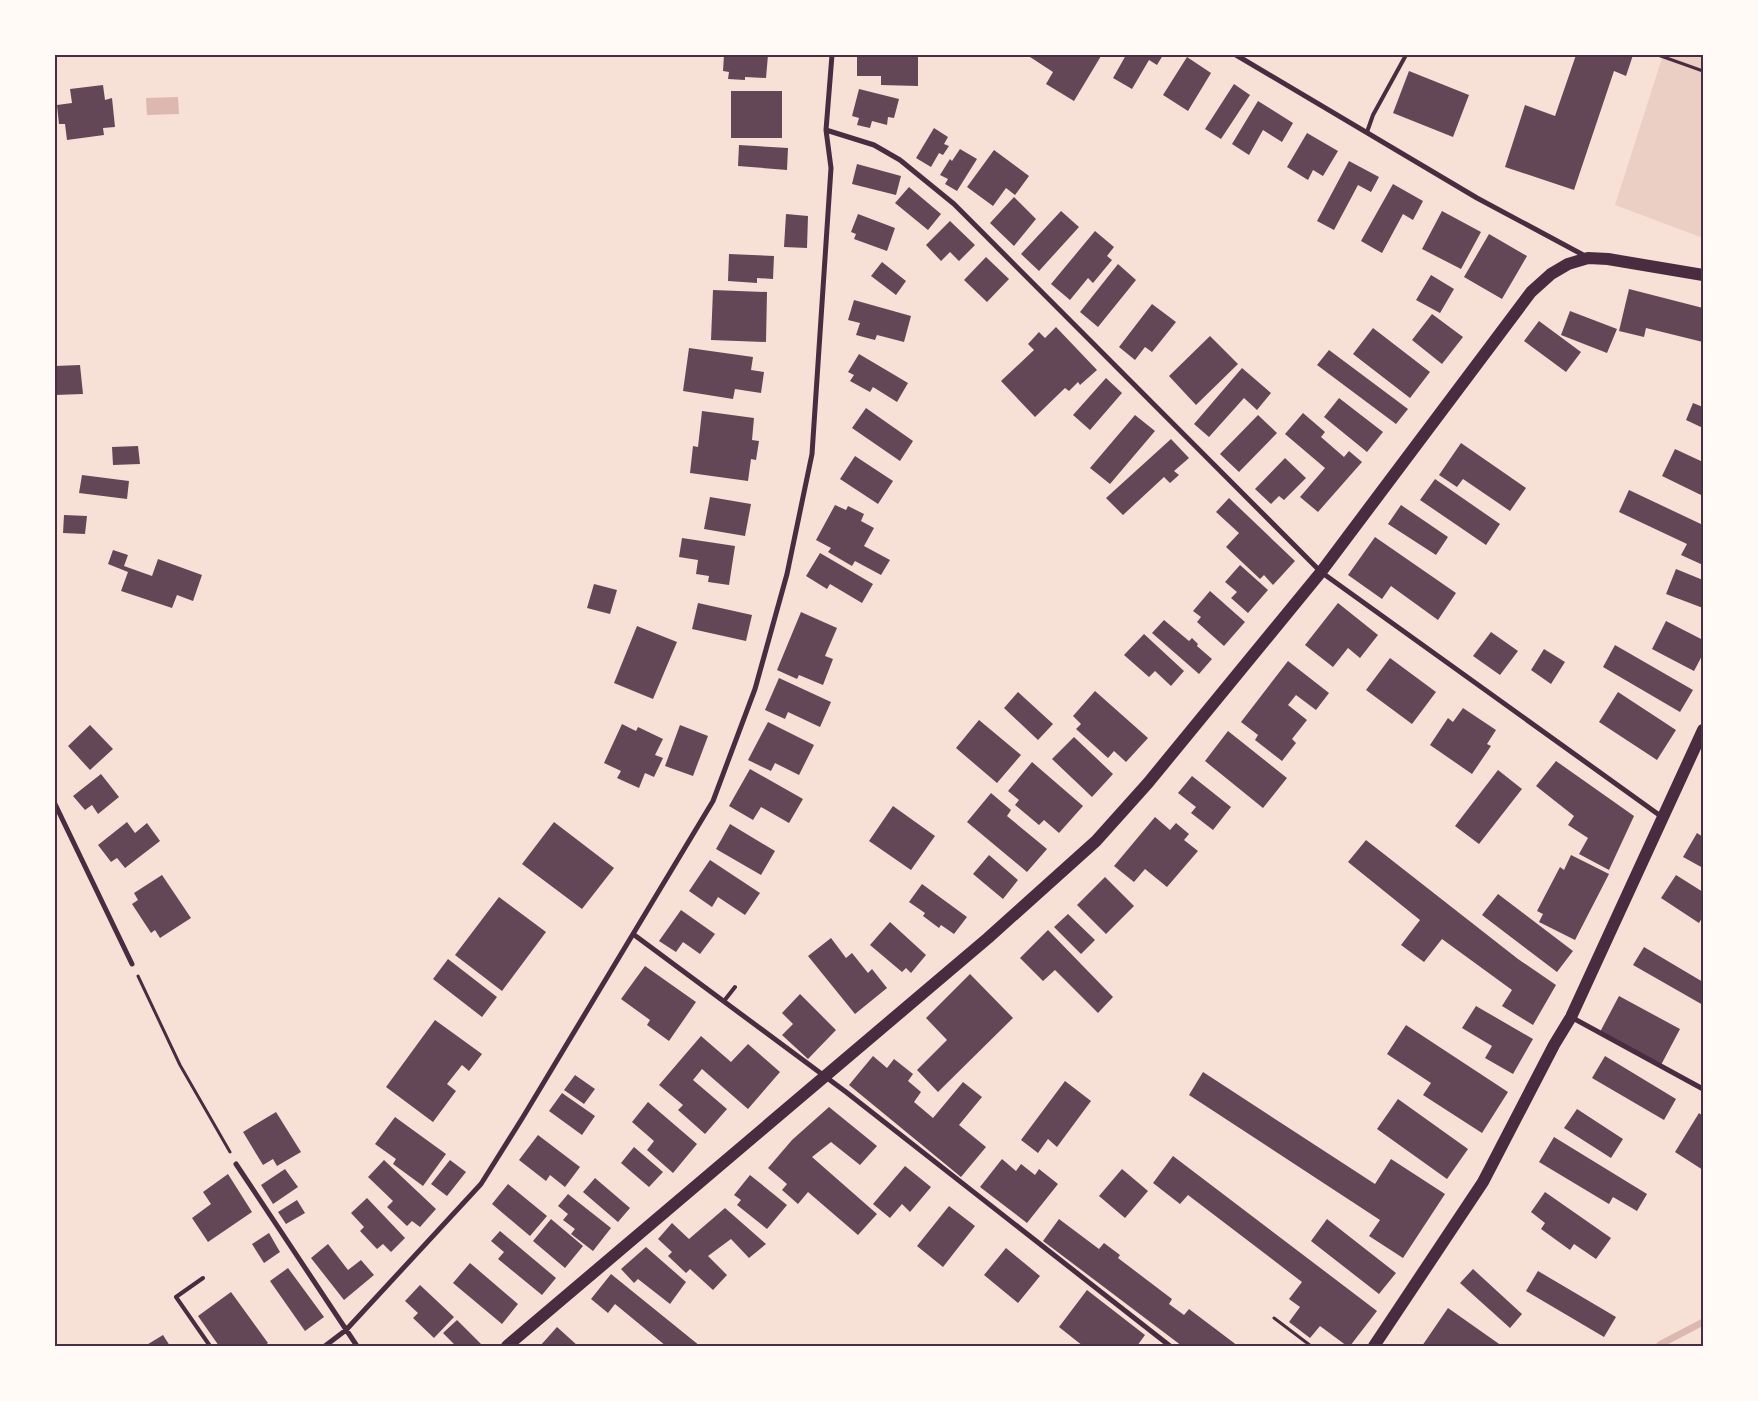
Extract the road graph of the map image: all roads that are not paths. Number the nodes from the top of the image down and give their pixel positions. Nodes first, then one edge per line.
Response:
1 (832, 55) edge
2 (1236, 55) edge
3 (1406, 55) edge
4 (826, 130) junction
5 (1367, 132) junction
6 (1588, 258) junction
7 (1703, 275) edge
8 (1320, 572) junction
9 (1703, 730) edge
10 (55, 804) edge
11 (1664, 819) junction
12 (633, 934) junction
13 (132, 964) road end
14 (735, 987) dead end
15 (724, 1001) junction
16 (1571, 1017) junction
17 (825, 1076) junction
18 (1703, 1089) edge
19 (236, 1164) road end
20 (203, 1278) dead end
21 (346, 1330) junction
22 (210, 1346) edge
23 (325, 1346) edge
24 (357, 1346) edge
25 (507, 1346) edge
26 (1170, 1346) edge
27 (1374, 1346) edge

1 - 4 street
2 - 5 street
3 - 5 lane
4 - 8 street
4 - 12 street
5 - 6 street
6 - 7 main road
6 - 8 main road
8 - 11 street
8 - 17 main road
9 - 11 main road
10 - 13 street
11 - 16 main road
12 - 15 street
12 - 21 street
14 - 15 lane
15 - 17 street
16 - 18 street
16 - 27 main road
17 - 25 main road
17 - 26 street
19 - 21 street
20 - 22 lane
21 - 23 street
21 - 24 street

